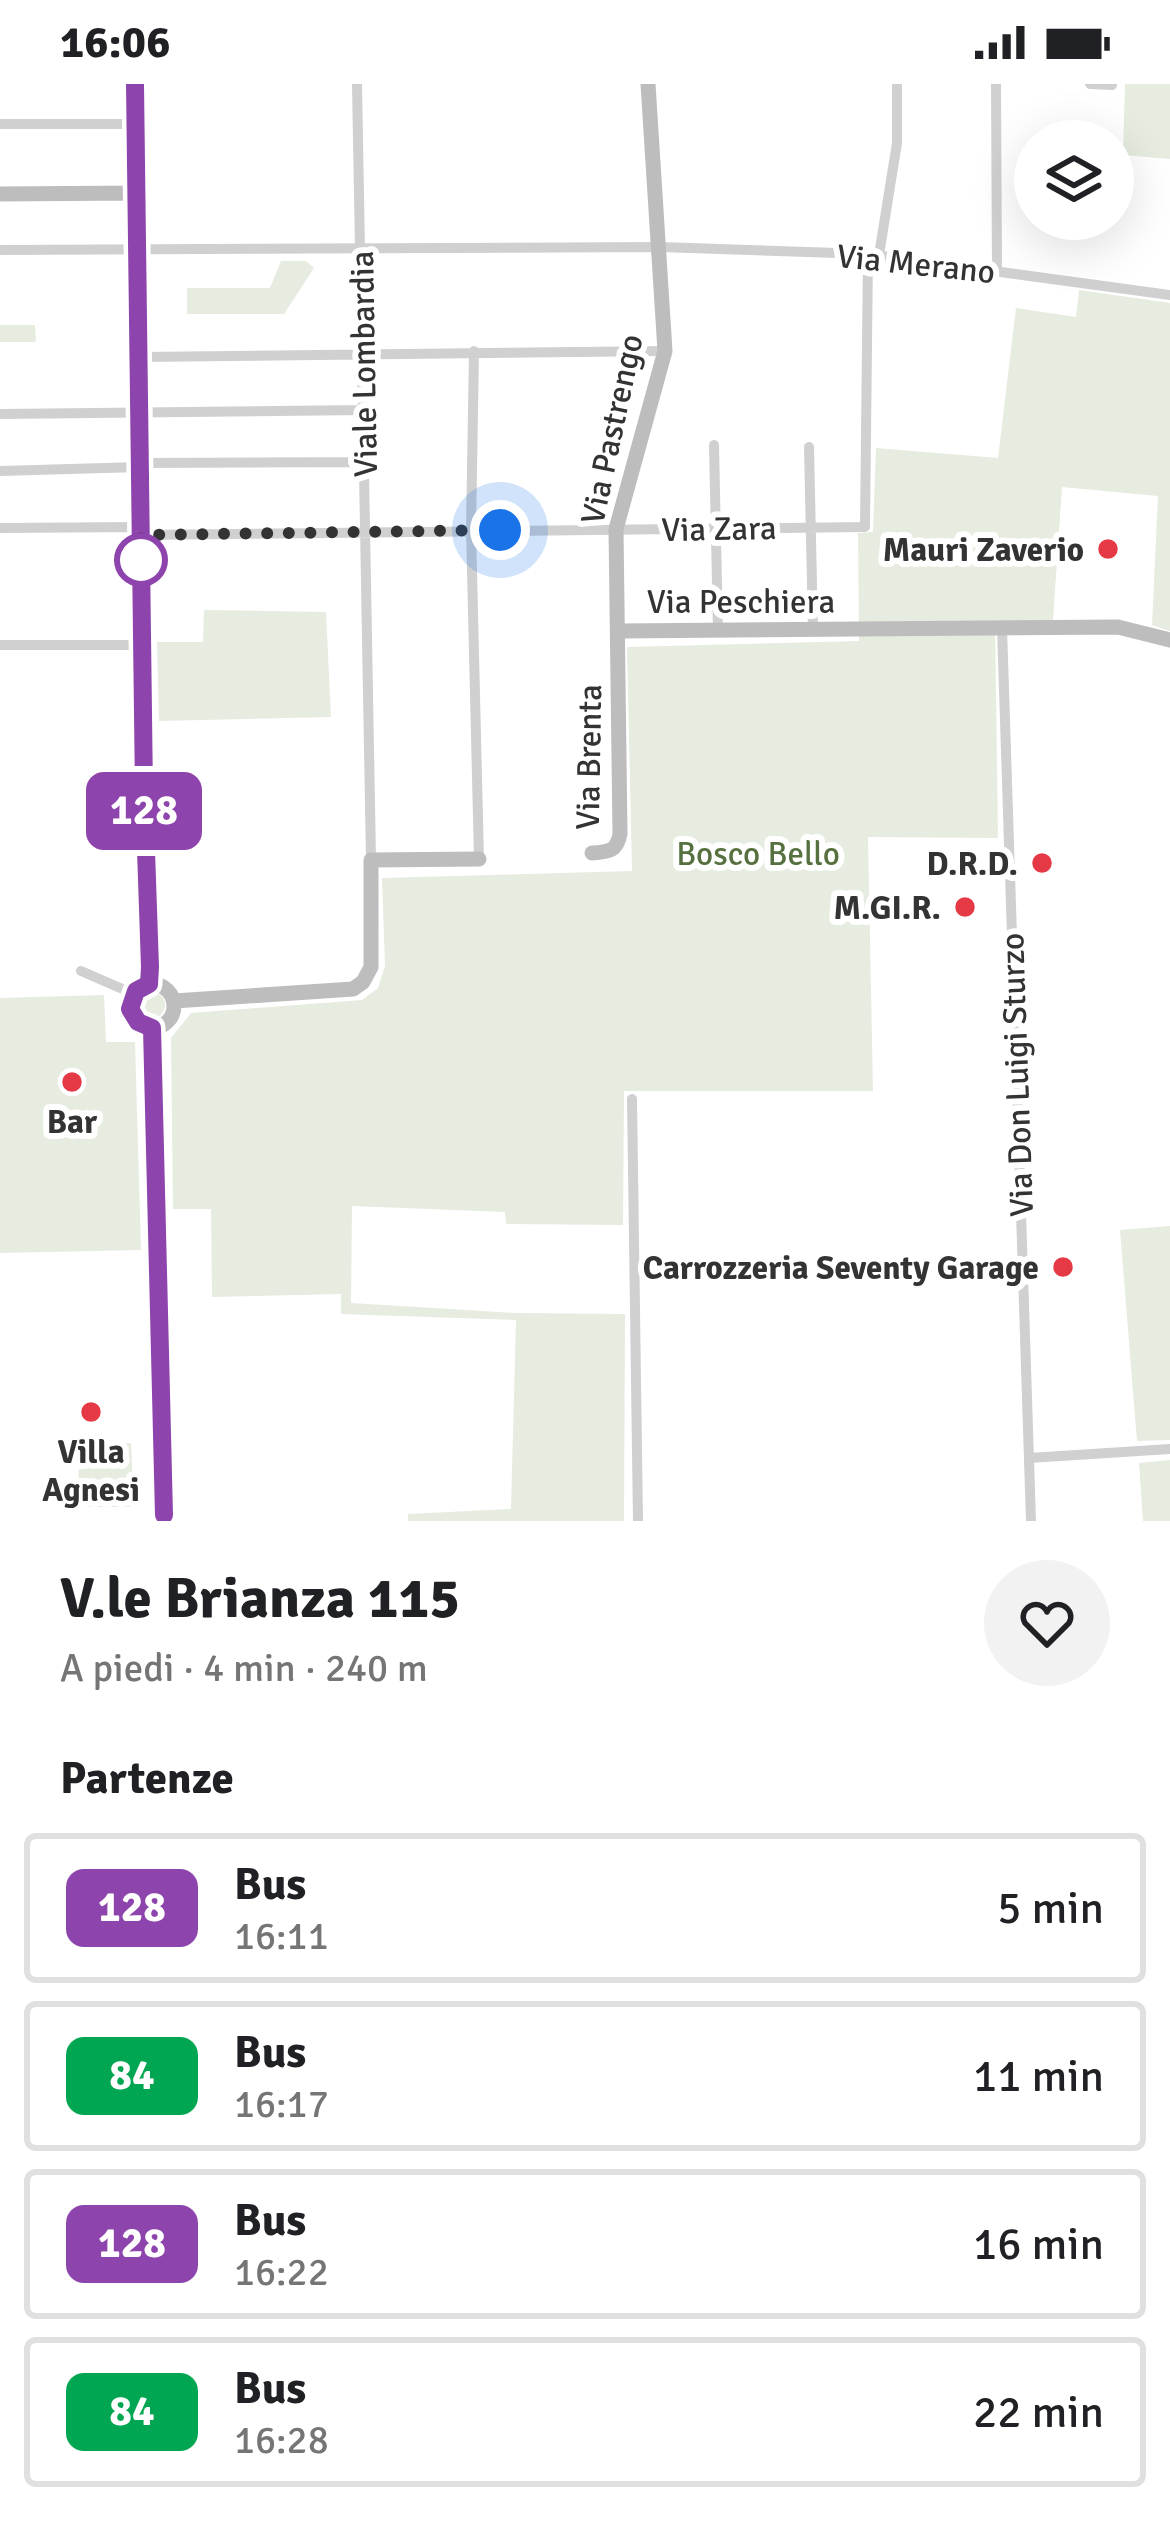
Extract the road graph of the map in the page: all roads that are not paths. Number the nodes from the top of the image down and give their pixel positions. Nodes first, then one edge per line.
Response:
1 (135, 84) edge
2 (357, 84) edge
3 (648, 84) edge
4 (896, 84) edge
5 (996, 84) edge
6 (1090, 84) edge
7 (1112, 85) edge
8 (0, 124) edge
9 (136, 124) junction
10 (136, 193) junction
11 (0, 194) edge
12 (361, 248) junction
13 (660, 248) junction
14 (136, 249) junction
15 (0, 250) edge
16 (873, 255) junction
17 (998, 272) junction
18 (1170, 296) edge
19 (473, 351) junction
20 (664, 351) junction
21 (362, 353) junction
22 (139, 357) junction
23 (363, 410) junction
24 (0, 414) edge
25 (140, 414) junction
26 (714, 445) dead end
27 (809, 447) dead end
28 (365, 462) junction
29 (140, 465) junction
30 (0, 472) edge
31 (811, 527) junction
32 (0, 528) edge
33 (715, 528) junction
34 (616, 529) junction
35 (471, 530) junction
36 (141, 531) junction
37 (366, 532) junction
38 (1002, 628) junction
39 (813, 630) junction
40 (718, 631) junction
41 (619, 637) junction
42 (1170, 640) edge
43 (0, 645) edge
44 (142, 645) junction
45 (592, 853) dead end
46 (479, 859) joint
47 (371, 860) junction
48 (81, 971) dead end
49 (149, 984) junction
50 (134, 994) junction
51 (174, 1001) junction
52 (152, 1028) junction
53 (632, 1099) dead end
54 (1170, 1449) edge
55 (1029, 1458) junction
56 (164, 1518) edge
57 (638, 1521) edge
58 (1031, 1521) edge

1 - 9 street
2 - 12 street, Viale Lombardia
3 - 13 street, Via Pastrengo
4 - 16 street
5 - 17 street
6 - 7 street
8 - 9 street
9 - 10 street
10 - 11 street
10 - 14 street
12 - 13 street, Via Merano
12 - 14 street, Via Merano
12 - 21 street, Viale Lombardia
13 - 16 street, Via Merano
13 - 20 street, Via Pastrengo
14 - 15 street, Via Merano
14 - 22 street
16 - 17 street, Via Merano
16 - 31 street, Via Zara
17 - 18 street, Via Merano
19 - 20 street
19 - 21 street
19 - 35 street
20 - 34 street, Via Pastrengo
21 - 22 street
21 - 23 street, Viale Lombardia
22 - 25 street
23 - 25 street
23 - 28 street, Viale Lombardia
24 - 25 street
25 - 29 street
26 - 33 street
27 - 31 street
28 - 29 street
28 - 37 street, Viale Lombardia
29 - 30 street
29 - 36 street
31 - 33 street, Via Zara
31 - 39 street
32 - 36 street, Via Zara
33 - 34 street, Via Zara
33 - 40 street
34 - 35 street, Via Zara
34 - 41 street, Via Pastrengo
35 - 37 street, Via Zara
35 - 46 street
36 - 37 street, Via Zara
36 - 44 street
37 - 47 street, Viale Lombardia
38 - 39 street, Via Peschiera
38 - 42 street, Via Peschiera
38 - 55 street, Via Don Luigi Sturzo
39 - 40 street, Via Peschiera
40 - 41 street, Via Peschiera
41 - 45 street, Via Brenta
43 - 44 street
44 - 49 street
46 - 47 street
47 - 51 street
48 - 50 street
49 - 50 street
49 - 51 street
50 - 52 street
51 - 52 street
52 - 56 street
53 - 57 street
54 - 55 street
55 - 58 street, Via Don Luigi Sturzo

